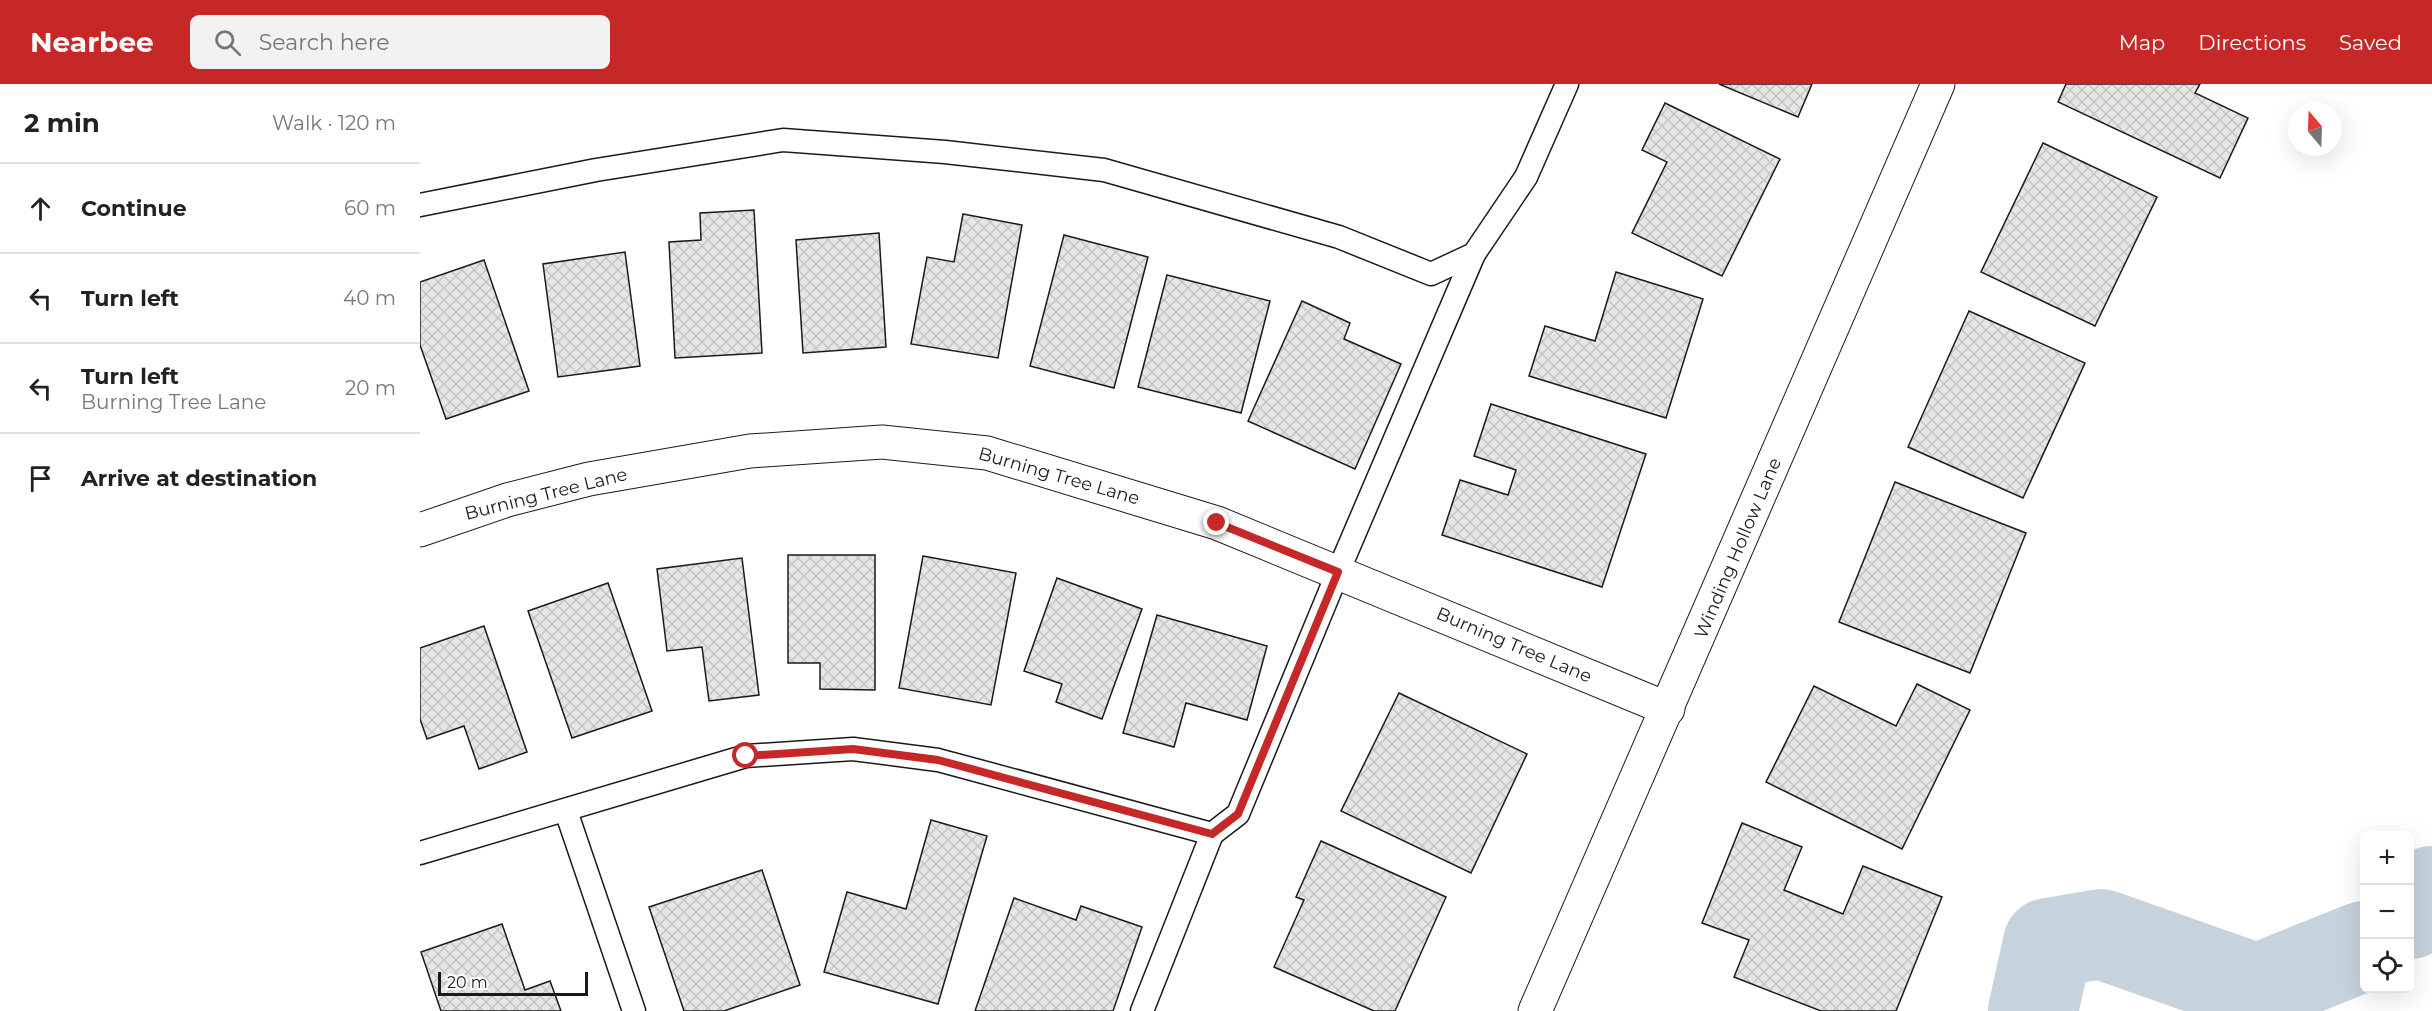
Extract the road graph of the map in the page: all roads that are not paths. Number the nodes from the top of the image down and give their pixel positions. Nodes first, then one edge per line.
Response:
1 (1567, 84) edge
2 (1938, 84) edge
3 (420, 205) edge
4 (1474, 254) junction
5 (420, 530) edge
6 (1338, 572) junction
7 (1668, 709) junction
8 (566, 811) junction
9 (1212, 834) junction
10 (420, 853) edge
11 (634, 1011) edge
12 (1142, 1011) edge
13 (1535, 1011) edge

1 - 4 lane
2 - 7 street, Winding Hollow Lane
3 - 4 lane
4 - 6 lane
5 - 6 street, Burning Tree Lane
6 - 7 street, Burning Tree Lane
6 - 9 lane
7 - 13 street, Winding Hollow Lane
8 - 9 lane
8 - 10 lane
8 - 11 lane
9 - 12 lane

